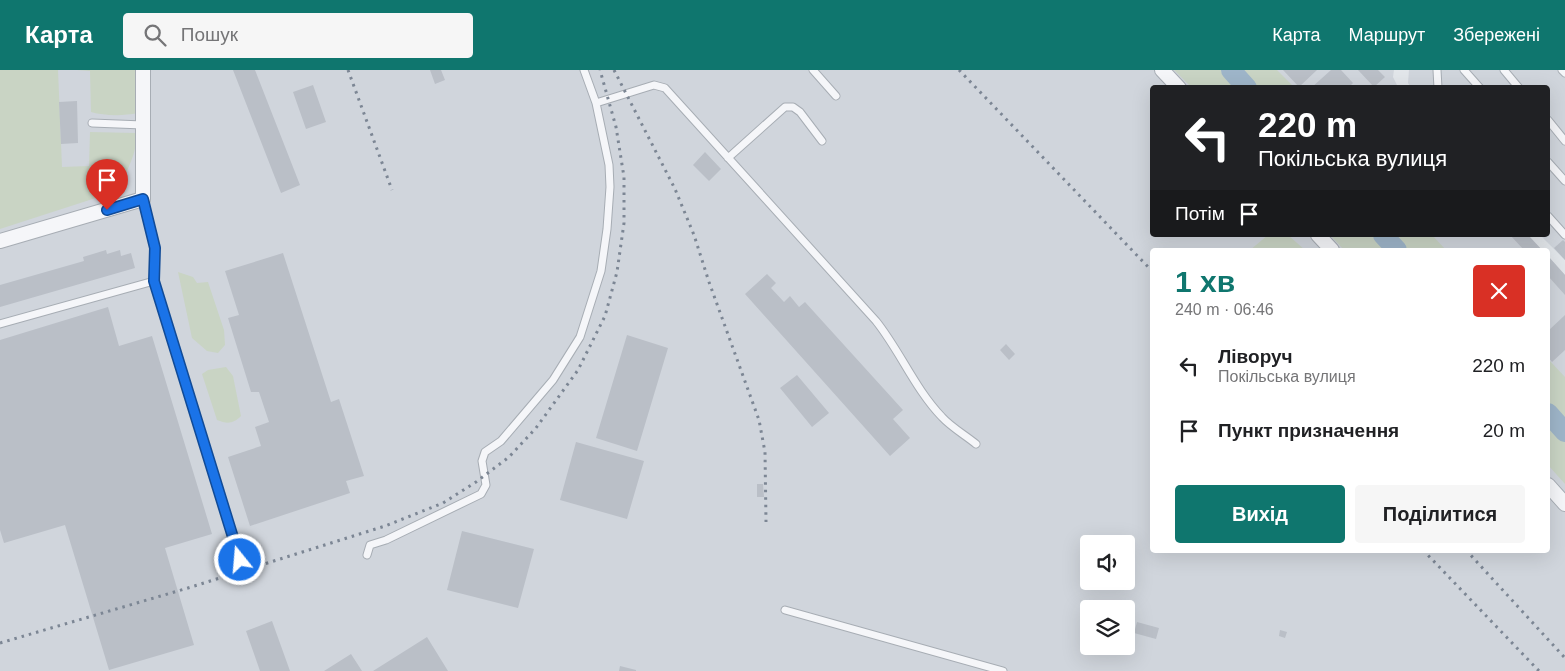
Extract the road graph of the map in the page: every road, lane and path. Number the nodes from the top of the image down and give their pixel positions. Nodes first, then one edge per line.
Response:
1 (143, 70) edge
2 (584, 70) edge
3 (813, 70) edge
4 (1162, 70) edge
5 (1437, 70) edge
6 (1464, 70) edge
7 (1504, 70) edge
8 (1562, 70) edge
9 (1565, 73) edge
10 (1176, 85) edge
11 (1438, 85) edge
12 (1477, 85) edge
13 (1516, 85) edge
14 (836, 96) dead end
15 (596, 103) junction
16 (92, 122) dead end
17 (1550, 122) edge
18 (143, 125) junction
19 (822, 141) dead end
20 (1565, 141) edge
21 (728, 158) junction
22 (1550, 164) edge
23 (1565, 181) edge
24 (143, 199) junction
25 (1550, 218) edge
26 (1565, 235) edge
27 (1320, 237) edge
28 (0, 241) edge
29 (1330, 248) edge
30 (154, 281) junction
31 (0, 324) edge
32 (976, 444) dead end
33 (1550, 487) edge
34 (1565, 504) edge
35 (367, 555) dead end
36 (240, 560) dead end
37 (786, 610) dead end
38 (1003, 671) edge

1 - 18 street
2 - 15 lane
3 - 14 lane
4 - 10 street
5 - 11 lane
6 - 12 lane
7 - 13 lane
8 - 9 lane
15 - 21 lane
15 - 35 lane
16 - 18 lane
17 - 20 lane
18 - 24 street
19 - 21 lane
21 - 32 lane
22 - 23 lane
24 - 28 street
24 - 30 lane
25 - 26 lane
27 - 29 street
30 - 31 lane
30 - 36 lane
33 - 34 street
37 - 38 lane

